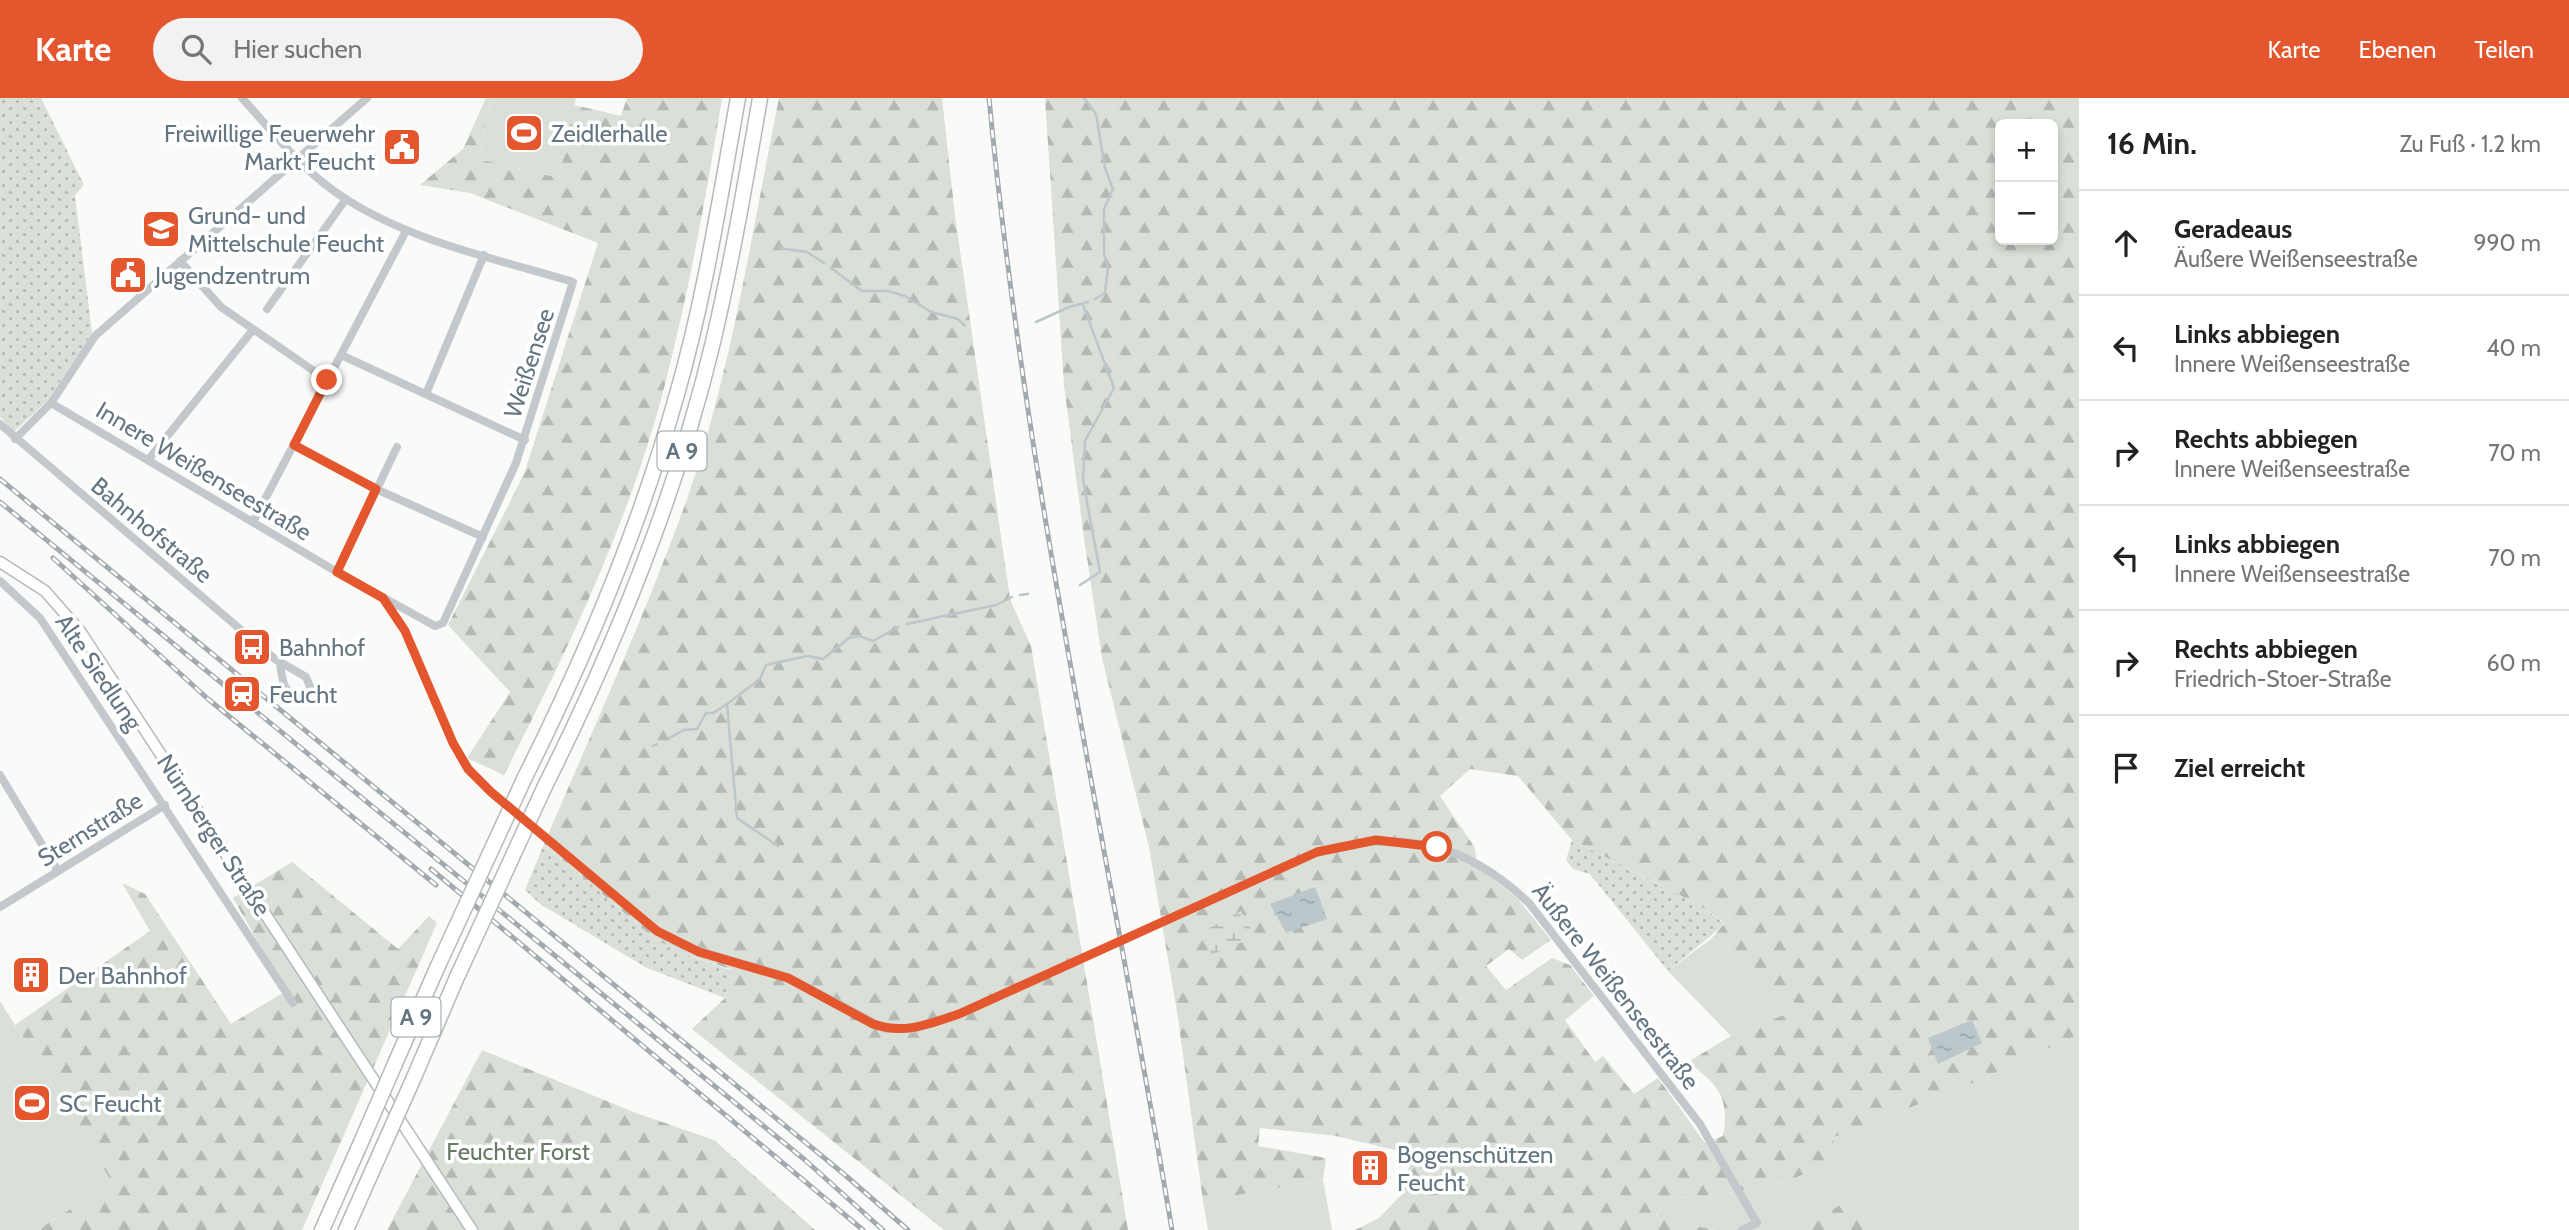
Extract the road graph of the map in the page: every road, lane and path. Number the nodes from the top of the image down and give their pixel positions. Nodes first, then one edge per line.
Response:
1 (242, 98) edge
2 (367, 98) edge
3 (738, 98) edge
4 (761, 98) edge
5 (297, 158) junction
6 (346, 200) junction
7 (406, 231) junction
8 (484, 255) junction
9 (180, 261) junction
10 (267, 309) dead end
11 (252, 331) junction
12 (341, 355) junction
13 (327, 380) junction
14 (426, 394) junction
15 (51, 403) junction
16 (0, 424) edge
17 (15, 439) junction
18 (525, 440) junction
19 (294, 445) junction
20 (397, 447) dead end
21 (148, 460) junction
22 (376, 489) junction
23 (253, 522) junction
24 (483, 537) junction
25 (0, 562) edge
26 (337, 572) junction
27 (0, 581) edge
28 (383, 598) junction
29 (280, 663) junction
30 (0, 775) edge
31 (165, 805) junction
32 (58, 871) junction
33 (0, 907) edge
34 (293, 1003) dead end
35 (322, 1230) edge
36 (346, 1230) edge
37 (472, 1230) edge
38 (1742, 1230) edge

1 - 5 street, Weißensee
2 - 5 street
3 - 35 highway, A 9, bridge
4 - 36 highway, A 9, bridge
5 - 6 street, Weißensee
5 - 9 street
6 - 7 street, Weißensee
6 - 10 street
7 - 8 street, Weißensee
7 - 12 street
8 - 14 street
8 - 18 street, Weißensee
9 - 11 street
9 - 15 street
11 - 13 street
11 - 21 street
12 - 13 street
12 - 14 street, Weißensee
13 - 19 street
14 - 18 street, Weißensee
15 - 17 street
15 - 21 street, Innere Weißenseestraße
16 - 17 street, Bahnhofstraße
17 - 29 street, Bahnhofstraße
18 - 24 street, Innere Weißenseestraße
19 - 22 street
19 - 23 street
20 - 22 street
21 - 23 street, Innere Weißenseestraße
22 - 24 street
22 - 26 street
23 - 26 street, Innere Weißenseestraße
24 - 28 street, Innere Weißenseestraße
25 - 37 main road, Nürnberger Straße
26 - 28 street, Innere Weißenseestraße
27 - 31 street, Alte Siedlung
28 - 38 street, Äußere Weißenseestraße
29 - 29 street, Bahnhofstraße
30 - 32 street
31 - 32 street, Sternstraße
31 - 34 street, Alte Siedlung
32 - 33 street, Sternstraße

